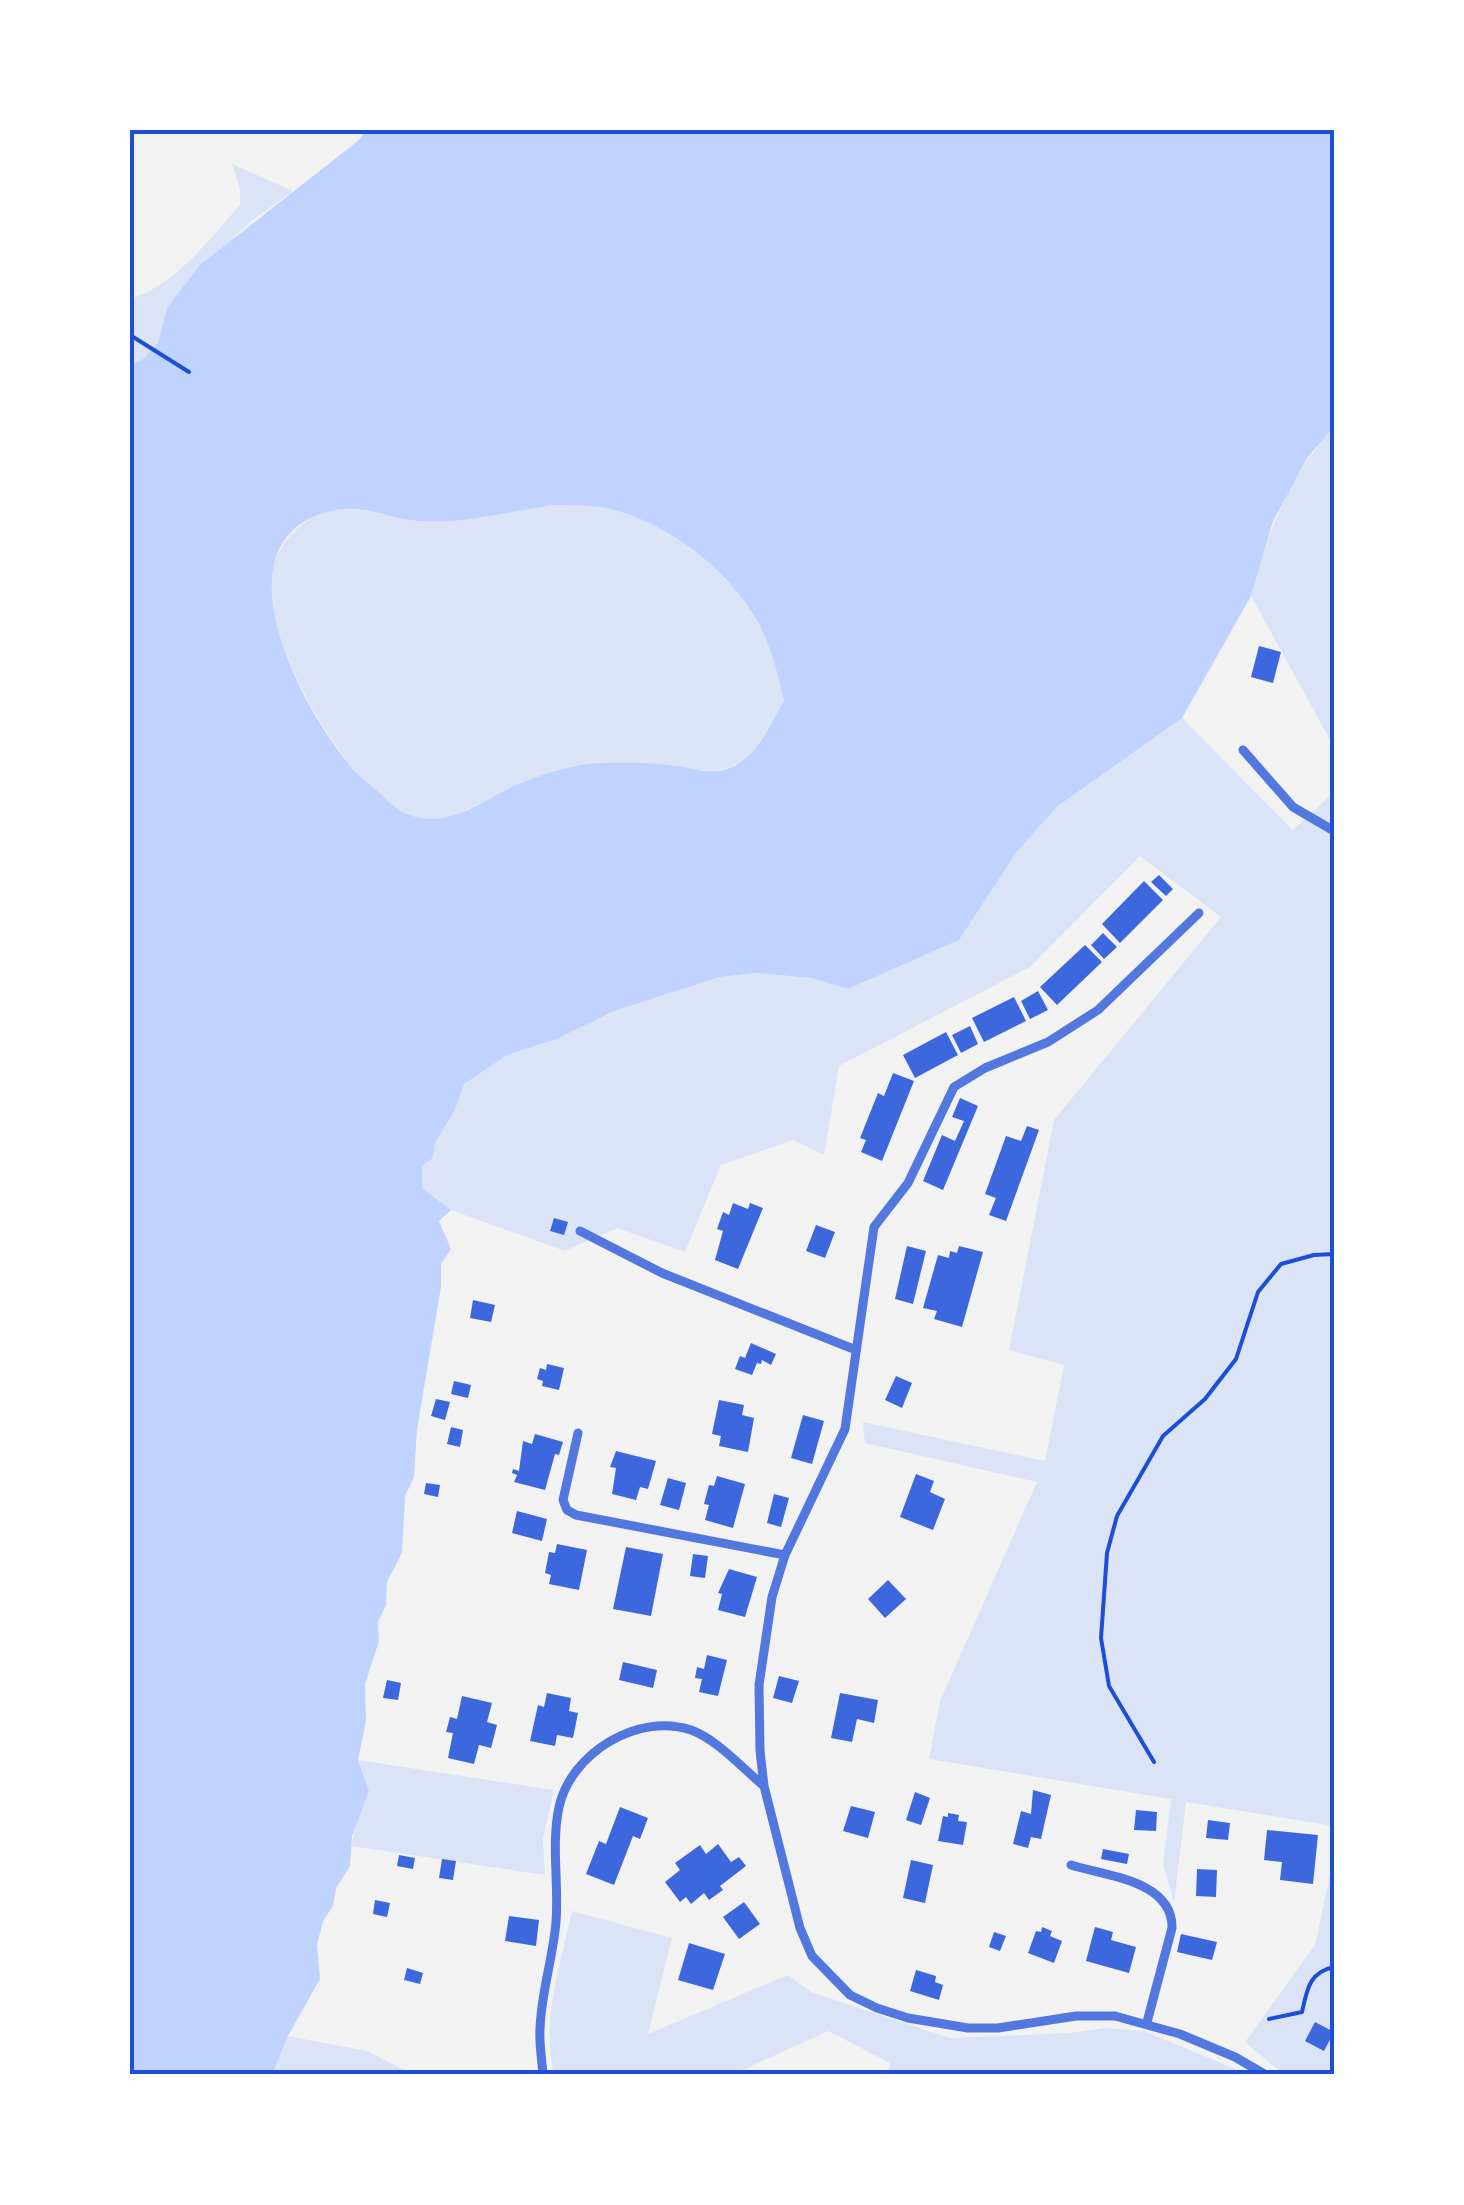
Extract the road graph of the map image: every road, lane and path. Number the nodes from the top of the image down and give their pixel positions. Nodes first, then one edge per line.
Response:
1 (130, 335) edge
2 (189, 372) dead end
3 (1243, 750) dead end
4 (1334, 831) edge
5 (1198, 913) dead end
6 (580, 1231) dead end
7 (1334, 1254) edge
8 (856, 1350) junction
9 (578, 1433) dead end
10 (785, 1555) junction
11 (1154, 1762) dead end
12 (764, 1786) junction
13 (1071, 1865) dead end
14 (1334, 1966) edge
15 (1269, 2020) dead end
16 (1147, 2022) junction
17 (543, 2075) edge
18 (1266, 2075) edge

1 - 2 path
3 - 4 street
5 - 8 street
6 - 8 street
7 - 11 path
8 - 10 street
9 - 10 street
10 - 12 street
12 - 16 street
12 - 17 street
13 - 16 street
14 - 15 path
16 - 18 street

